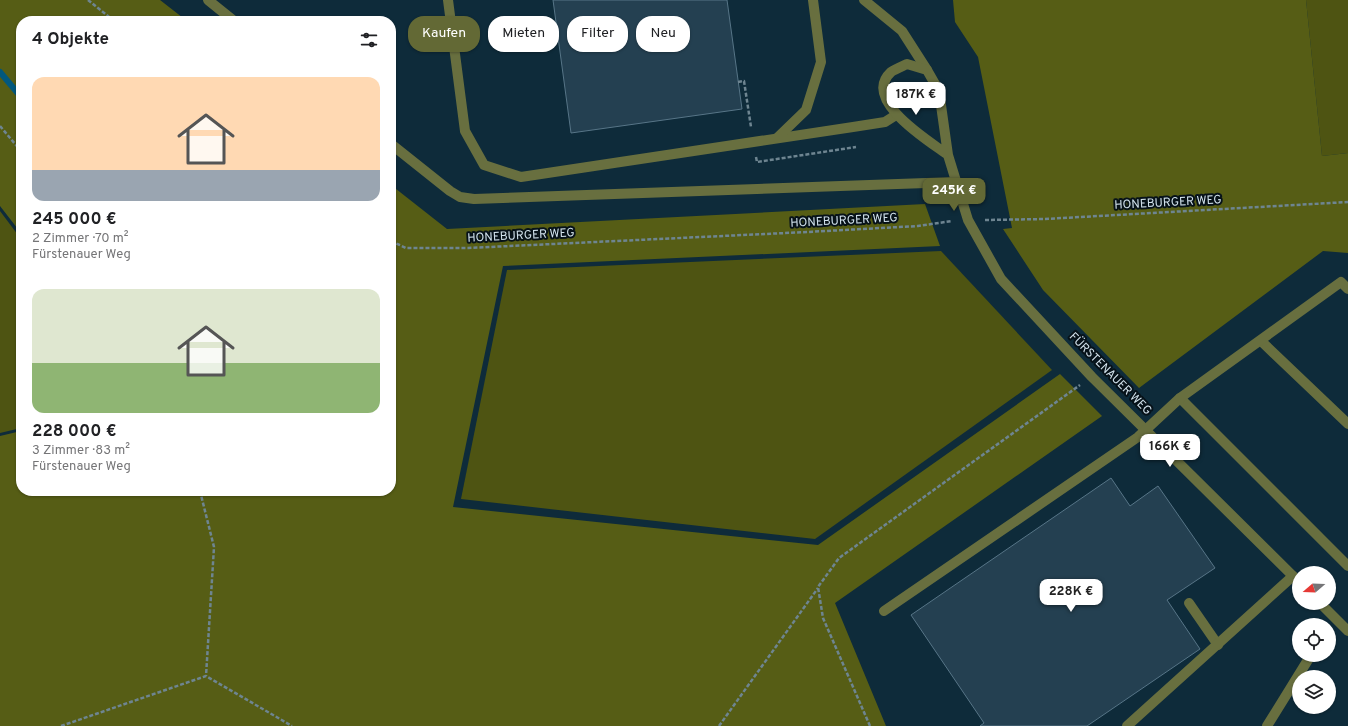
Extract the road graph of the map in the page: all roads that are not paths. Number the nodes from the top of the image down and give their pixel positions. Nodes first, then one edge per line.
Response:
1 (208, 0) edge
2 (448, 0) edge
3 (812, 0) edge
4 (864, 0) edge
5 (228, 16) edge
6 (927, 70) junction
7 (896, 115) junction
8 (777, 138) junction
9 (396, 148) edge
10 (948, 155) junction
11 (955, 182) junction
12 (1348, 289) edge
13 (1260, 341) junction
14 (1180, 398) junction
15 (1348, 424) edge
16 (1147, 430) junction
17 (1348, 566) edge
18 (1292, 575) edge
19 (1292, 582) edge
20 (1189, 603) dead end
21 (884, 611) dead end
22 (1336, 624) edge
23 (1348, 632) edge
24 (1218, 645) junction
25 (1307, 662) edge
26 (1127, 726) edge
27 (1268, 726) edge

1 - 5 street
2 - 8 street
3 - 8 street
4 - 6 street, FÜRSTENAUER WEG
6 - 7 street
6 - 10 street, FÜRSTENAUER WEG
7 - 8 street
7 - 10 street
9 - 11 street
10 - 11 street, FÜRSTENAUER WEG
11 - 16 street, FÜRSTENAUER WEG
12 - 13 street
13 - 14 street
13 - 15 street
14 - 16 street
14 - 17 street
16 - 18 street, FÜRSTENAUER WEG
16 - 21 street
19 - 24 street
20 - 24 street
22 - 23 street
24 - 26 street
25 - 27 street

